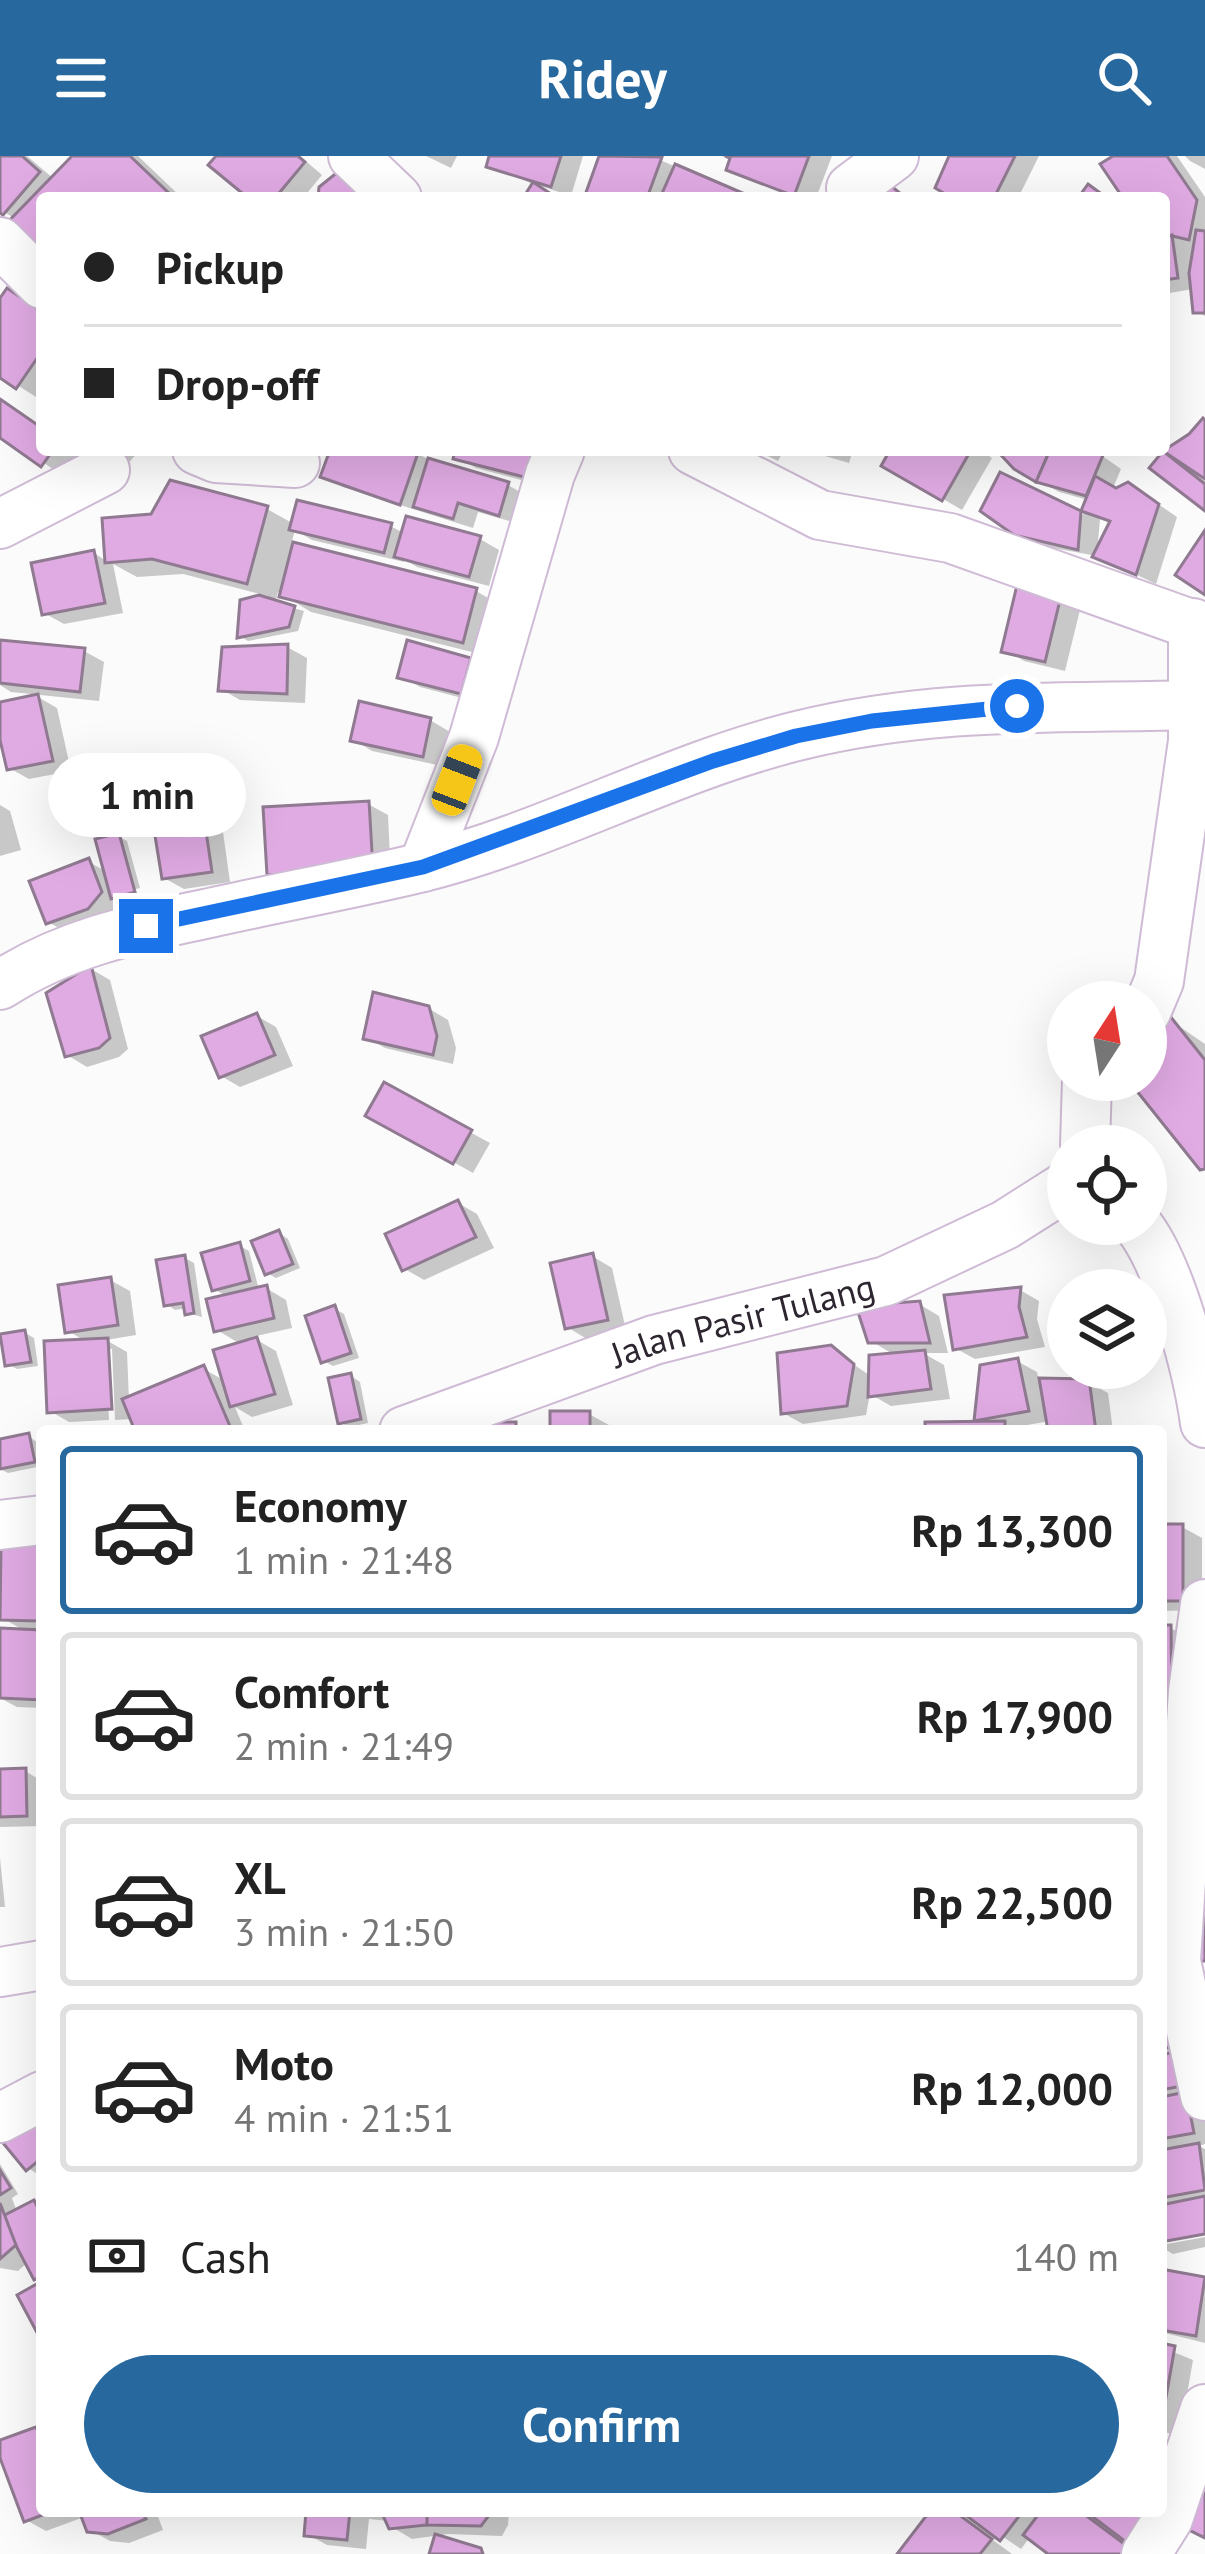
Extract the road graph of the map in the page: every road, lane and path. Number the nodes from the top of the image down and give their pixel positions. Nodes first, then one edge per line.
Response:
1 (353, 156) edge
2 (894, 156) edge
3 (851, 188) dead end
4 (391, 192) edge
5 (0, 242) edge
6 (36, 278) edge
7 (211, 456) edge
8 (558, 456) edge
9 (705, 456) edge
10 (295, 463) dead end
11 (105, 470) dead end
12 (0, 524) edge
13 (1199, 626) edge
14 (1196, 705) junction
15 (423, 867) junction
16 (1160, 981) edge
17 (0, 985) edge
18 (1047, 1198) edge
19 (1148, 1245) edge
20 (1205, 1424) edge
21 (420, 1425) edge
22 (36, 1521) edge
23 (0, 1525) edge
24 (1205, 1604) edge
25 (1168, 1962) edge
26 (36, 1966) edge
27 (0, 1972) edge
28 (1205, 2096) edge
29 (36, 2099) edge
30 (0, 2118) edge
31 (1205, 2408) edge
32 (1146, 2554) edge

1 - 4 street
2 - 3 street
5 - 6 street
7 - 10 street
8 - 15 street
9 - 13 street
11 - 12 street
13 - 14 street
14 - 15 street
14 - 16 street
15 - 17 street
18 - 21 street, Jalan Pasir Tulang
19 - 20 street
22 - 23 street
24 - 25 street
25 - 28 street
26 - 27 street
29 - 30 street
31 - 32 street

